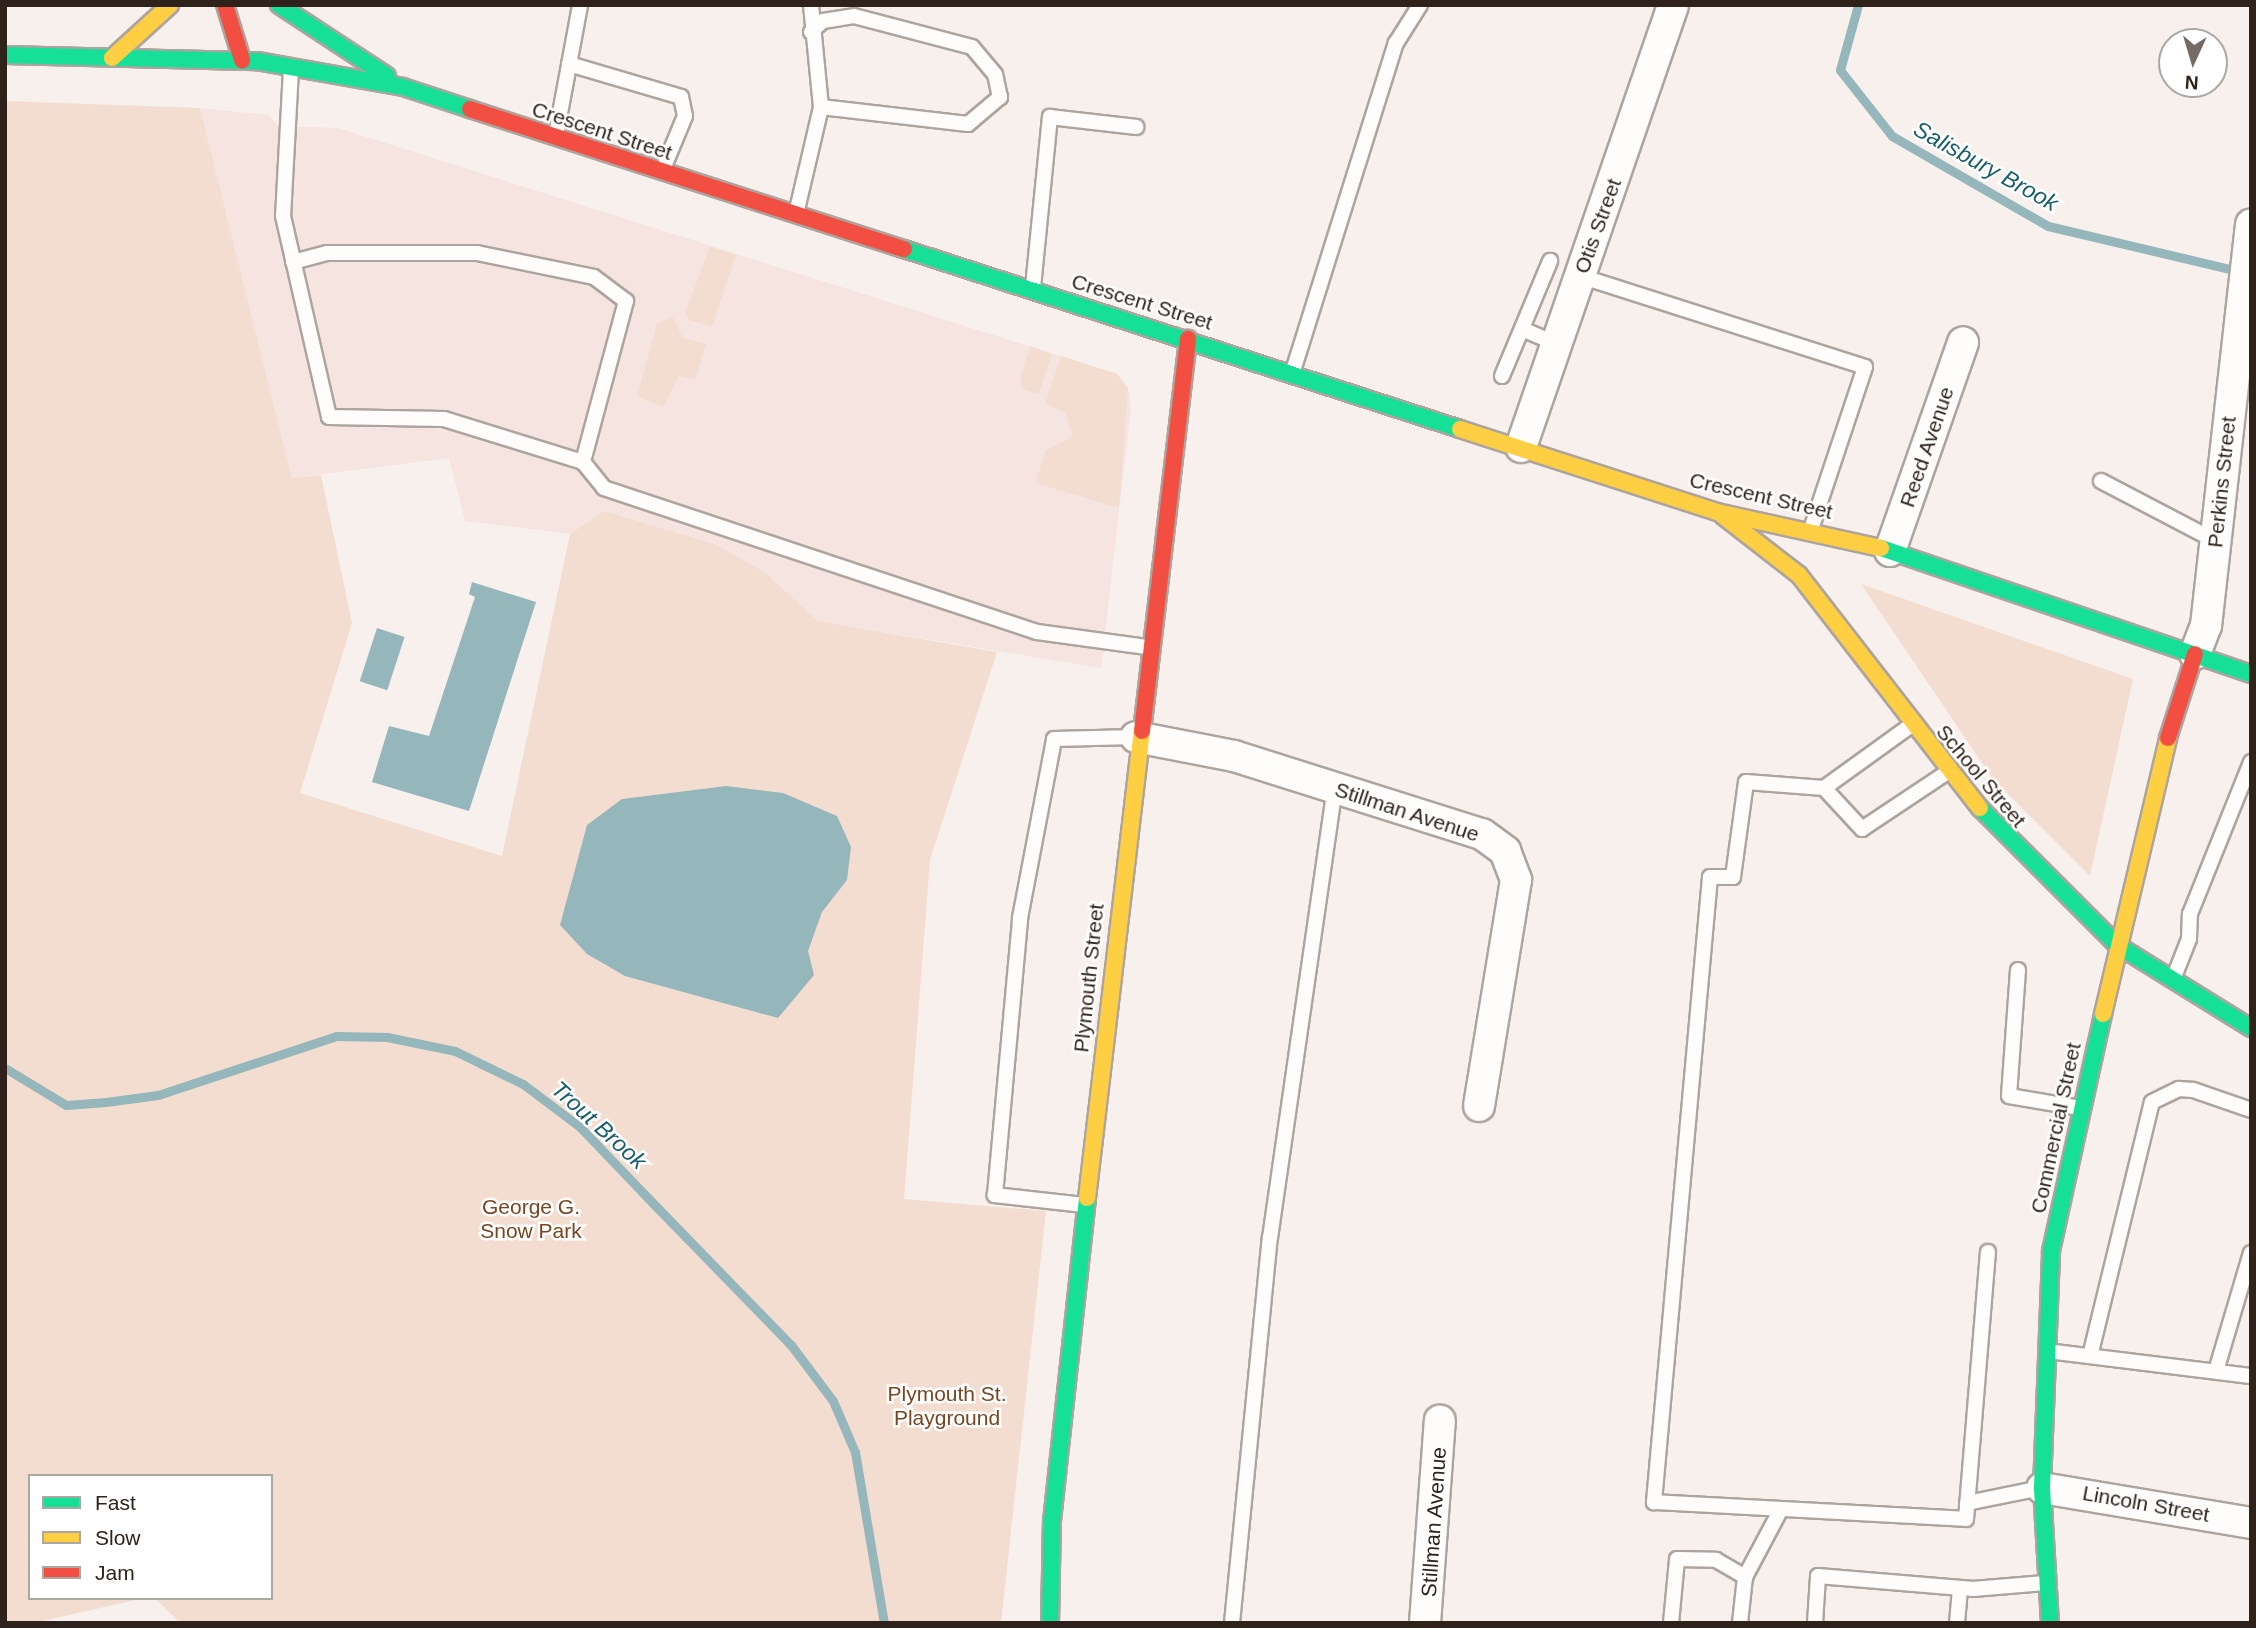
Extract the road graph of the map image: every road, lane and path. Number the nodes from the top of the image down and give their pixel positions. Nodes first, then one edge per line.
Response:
1 (170, 5) edge
2 (225, 5) edge
3 (279, 5) edge
4 (580, 5) edge
5 (811, 5) edge
6 (1420, 5) edge
7 (1674, 5) edge
8 (811, 32) junction
9 (5, 55) edge
10 (112, 58) junction
11 (242, 60) junction
12 (292, 64) junction
13 (569, 64) junction
14 (404, 87) junction
15 (821, 107) junction
16 (1136, 127) dead end
17 (555, 140) junction
18 (661, 173) junction
19 (795, 215) junction
20 (2251, 225) edge
21 (1550, 261) dead end
22 (293, 262) junction
23 (1580, 276) junction
24 (1032, 290) junction
25 (1522, 329) junction
26 (1188, 338) junction
27 (1963, 342) dead end
28 (1557, 344) junction
29 (2244, 351) edge
30 (1293, 372) junction
31 (1502, 376) dead end
32 (1521, 447) junction
33 (583, 462) junction
34 (2101, 481) dead end
35 (1717, 512) junction
36 (1811, 529) junction
37 (2216, 541) junction
38 (1890, 551) junction
39 (1147, 647) junction
40 (2195, 654) junction
41 (2251, 674) edge
42 (1912, 725) junction
43 (1136, 737) junction
44 (2251, 762) edge
45 (1947, 772) junction
46 (1335, 788) junction
47 (1824, 788) junction
48 (2117, 945) junction
49 (2018, 970) dead end
50 (2174, 978) junction
51 (2251, 1028) edge
52 (1479, 1106) dead end
53 (2081, 1108) junction
54 (2251, 1110) edge
55 (1086, 1205) junction
56 (1988, 1252) dead end
57 (2251, 1253) edge
58 (2044, 1351) junction
59 (2090, 1356) junction
60 (2216, 1371) junction
61 (2251, 1376) edge
62 (1440, 1421) dead end
63 (2042, 1488) junction
64 (1967, 1503) junction
65 (1781, 1509) junction
66 (2251, 1523) edge
67 (1745, 1577) junction
68 (2046, 1583) junction
69 (1960, 1588) junction
70 (1050, 1623) edge
71 (1232, 1623) edge
72 (1425, 1623) edge
73 (1671, 1623) edge
74 (1740, 1623) edge
75 (1815, 1623) edge
76 (1957, 1623) edge
77 (2050, 1623) edge

1 - 10 main road
2 - 11 main road
3 - 14 main road
4 - 13 lane
5 - 8 lane
6 - 30 lane
7 - 23 street, Otis Street
8 - 15 lane
8 - 15 lane
9 - 10 main road, Crescent Street
10 - 11 main road, Crescent Street
11 - 12 main road, Crescent Street
12 - 14 main road, Crescent Street
12 - 22 lane
13 - 17 lane
13 - 18 lane
14 - 17 main road, Crescent Street
15 - 19 lane
16 - 24 lane
17 - 18 main road, Crescent Street
18 - 19 main road, Crescent Street
19 - 24 main road, Crescent Street
20 - 29 street, Perkins Street
21 - 25 lane
22 - 33 lane
22 - 33 lane
23 - 28 street, Otis Street
23 - 36 lane
24 - 26 main road, Crescent Street
25 - 28 lane
25 - 31 lane
26 - 30 main road, Crescent Street
26 - 39 main road, Plymouth Street
27 - 38 street, Reed Avenue
28 - 32 street, Otis Street
29 - 37 street, Perkins Street
30 - 32 main road, Crescent Street
32 - 35 main road, Crescent Street
33 - 39 lane
34 - 37 lane
35 - 36 main road, Crescent Street
35 - 42 main road, School Street
36 - 38 main road, Crescent Street
37 - 40 street, Perkins Street
38 - 40 main road, Crescent Street
39 - 43 main road, Plymouth Street
40 - 41 main road, Crescent Street
40 - 48 main road, Commercial Street
42 - 45 main road, School Street
42 - 47 lane
43 - 46 street, Stillman Avenue
43 - 55 main road, Plymouth Street
43 - 55 lane
44 - 50 lane
45 - 47 lane
45 - 48 main road, School Street
46 - 52 street, Stillman Avenue
46 - 71 lane
47 - 65 lane
48 - 50 main road, School Street
48 - 53 main road, Commercial Street
49 - 53 lane
50 - 51 main road, School Street
53 - 58 main road, Commercial Street
54 - 59 lane
55 - 70 main road, Plymouth Street
56 - 64 lane
57 - 60 lane
58 - 59 lane
58 - 63 main road, Commercial Street
59 - 60 lane
60 - 61 lane
62 - 72 street, Stillman Avenue
63 - 64 lane
63 - 66 street, Lincoln Street
63 - 68 main road, Commercial Street
64 - 65 lane
65 - 67 lane
67 - 73 lane
67 - 74 lane
68 - 69 lane
68 - 77 main road, Commercial Street
69 - 75 lane
69 - 76 lane

